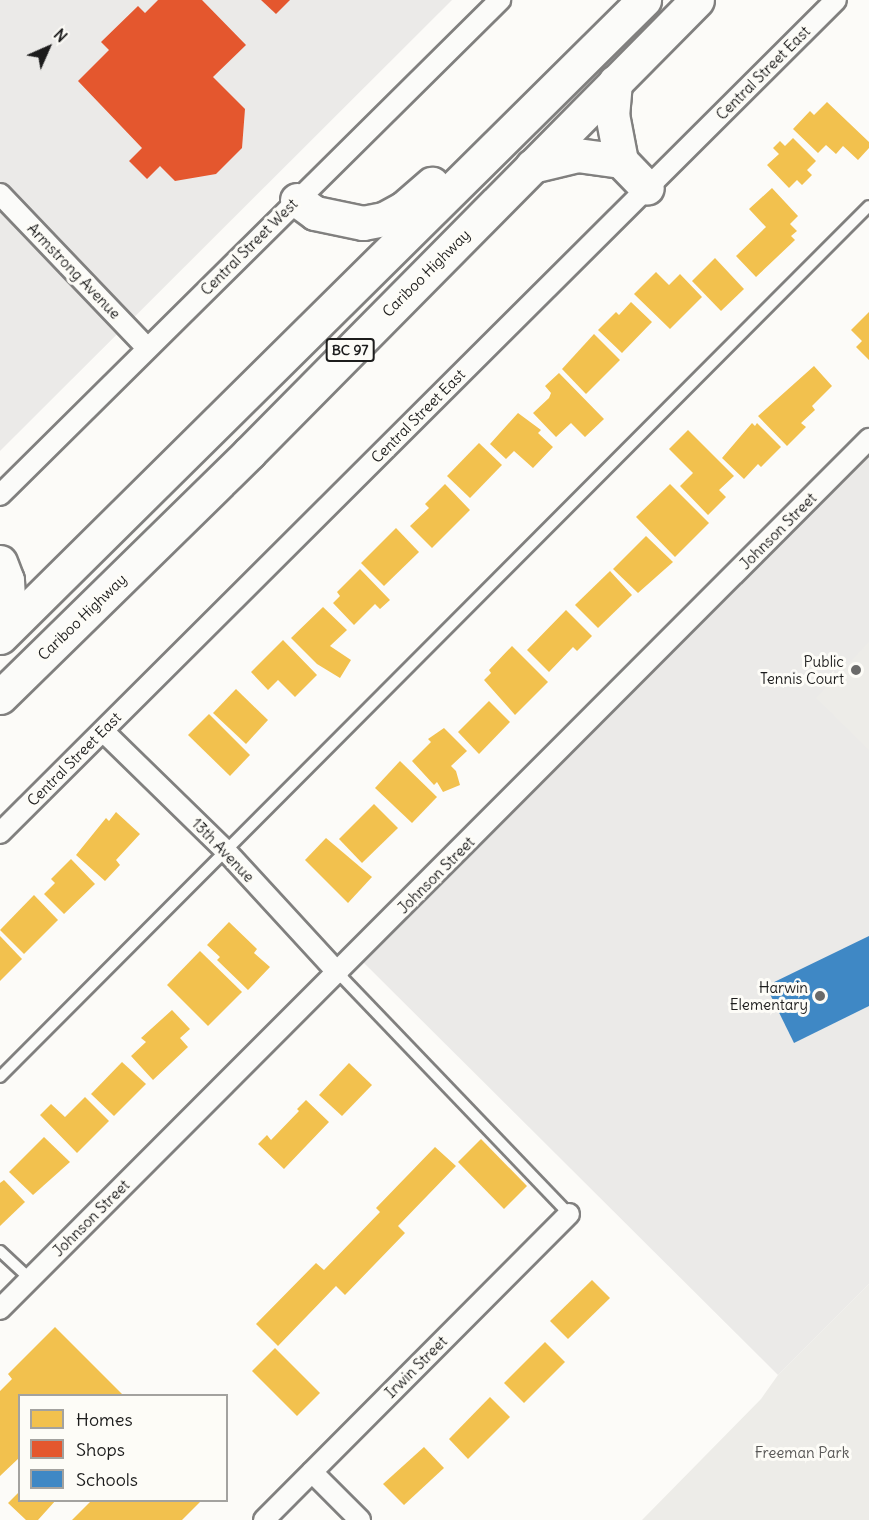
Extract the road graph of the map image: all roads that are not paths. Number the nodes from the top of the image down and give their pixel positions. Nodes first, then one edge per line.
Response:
1 (500, 0) edge
2 (644, 0) edge
3 (698, 0) edge
4 (836, 0) edge
5 (615, 82) junction
6 (511, 132) junction
7 (621, 161) junction
8 (532, 166) junction
9 (647, 188) junction
10 (0, 194) edge
11 (297, 200) junction
12 (869, 206) edge
13 (147, 348) junction
14 (869, 440) edge
15 (0, 495) edge
16 (0, 562) edge
17 (0, 618) edge
18 (0, 637) edge
19 (0, 697) edge
20 (103, 730) junction
21 (0, 832) edge
22 (225, 850) junction
23 (338, 973) junction
24 (0, 1077) edge
25 (569, 1214) joint
26 (0, 1251) edge
27 (30, 1279) junction
28 (0, 1309) edge
29 (312, 1472) junction
30 (264, 1520) edge
31 (360, 1520) edge

1 - 11 street, Central Street West
2 - 6 highway, BC 97
3 - 5 highway, Cariboo Highway / BC 97
4 - 9 street, Central Street East
5 - 7 highway
5 - 8 highway, Cariboo Highway / BC 97
6 - 11 highway
6 - 18 highway, BC 97
7 - 8 highway
7 - 9 highway
8 - 19 highway, Cariboo Highway / BC 97
9 - 20 street, Central Street East
10 - 13 street, Armstrong Avenue
11 - 13 street, Central Street West
12 - 22 lane
13 - 15 street, Central Street West
14 - 23 street, Johnson Street
16 - 17 highway
20 - 21 street, Central Street East
20 - 22 street, 13th Avenue
22 - 23 street, 13th Avenue
22 - 24 lane
23 - 25 lane
23 - 27 street, Johnson Street
25 - 29 street, Irwin Street
26 - 27 lane
27 - 28 street, Johnson Street
29 - 30 street, Irwin Street
29 - 31 street

